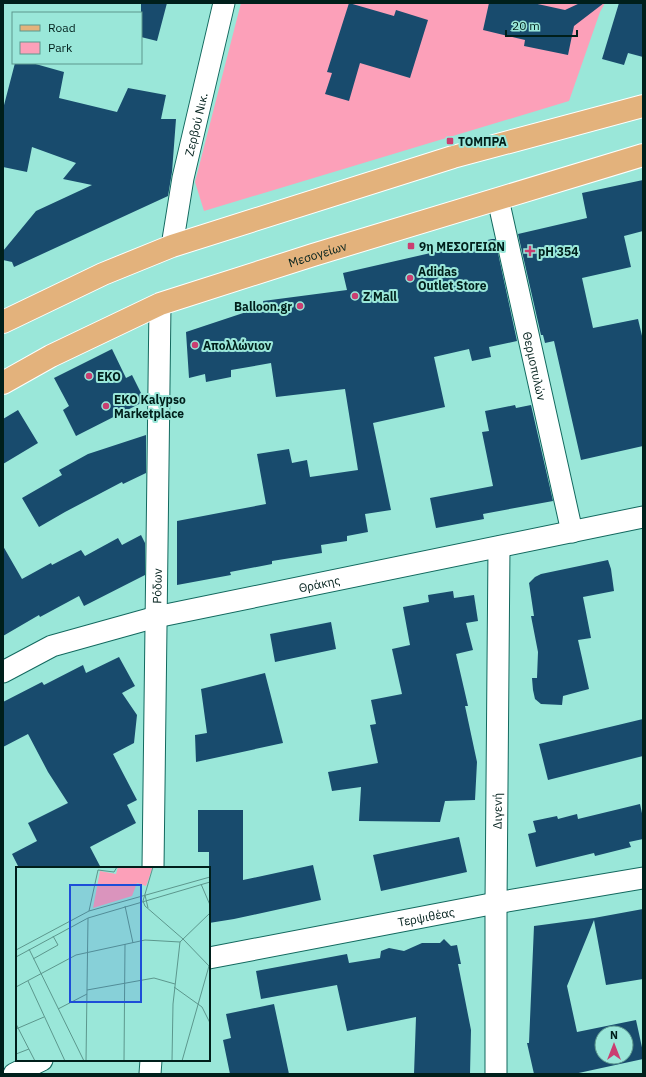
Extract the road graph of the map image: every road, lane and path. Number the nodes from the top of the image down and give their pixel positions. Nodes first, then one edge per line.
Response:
1 (224, 3) edge
2 (643, 106) edge
3 (643, 155) edge
4 (498, 199) junction
5 (172, 246) junction
6 (160, 304) junction
7 (3, 322) edge
8 (3, 383) edge
9 (643, 517) edge
10 (572, 532) junction
11 (500, 547) junction
12 (156, 617) junction
13 (3, 672) edge
14 (153, 867) edge
15 (643, 878) edge
16 (496, 903) junction
17 (210, 958) edge
18 (40, 1061) edge
19 (151, 1061) edge
20 (14, 1074) edge
21 (150, 1074) edge
22 (496, 1074) edge

1 - 5 street, Ζερβού Νικ.
2 - 5 main road
3 - 4 main road, Μεσογείων
4 - 6 main road, Μεσογείων
4 - 10 street, Θερμοπυλών
5 - 7 main road
6 - 8 main road, Μεσογείων
6 - 12 street, Ρόδων
9 - 10 street, Θράκης
10 - 11 street, Θράκης
11 - 12 street, Θράκης
11 - 16 street, Διγενή
12 - 13 street, Θράκης
12 - 14 street, Ρόδων
15 - 16 street, Τερψιθέας
16 - 17 street, Τερψιθέας
16 - 22 street, Διγενή
18 - 20 street
19 - 21 street

